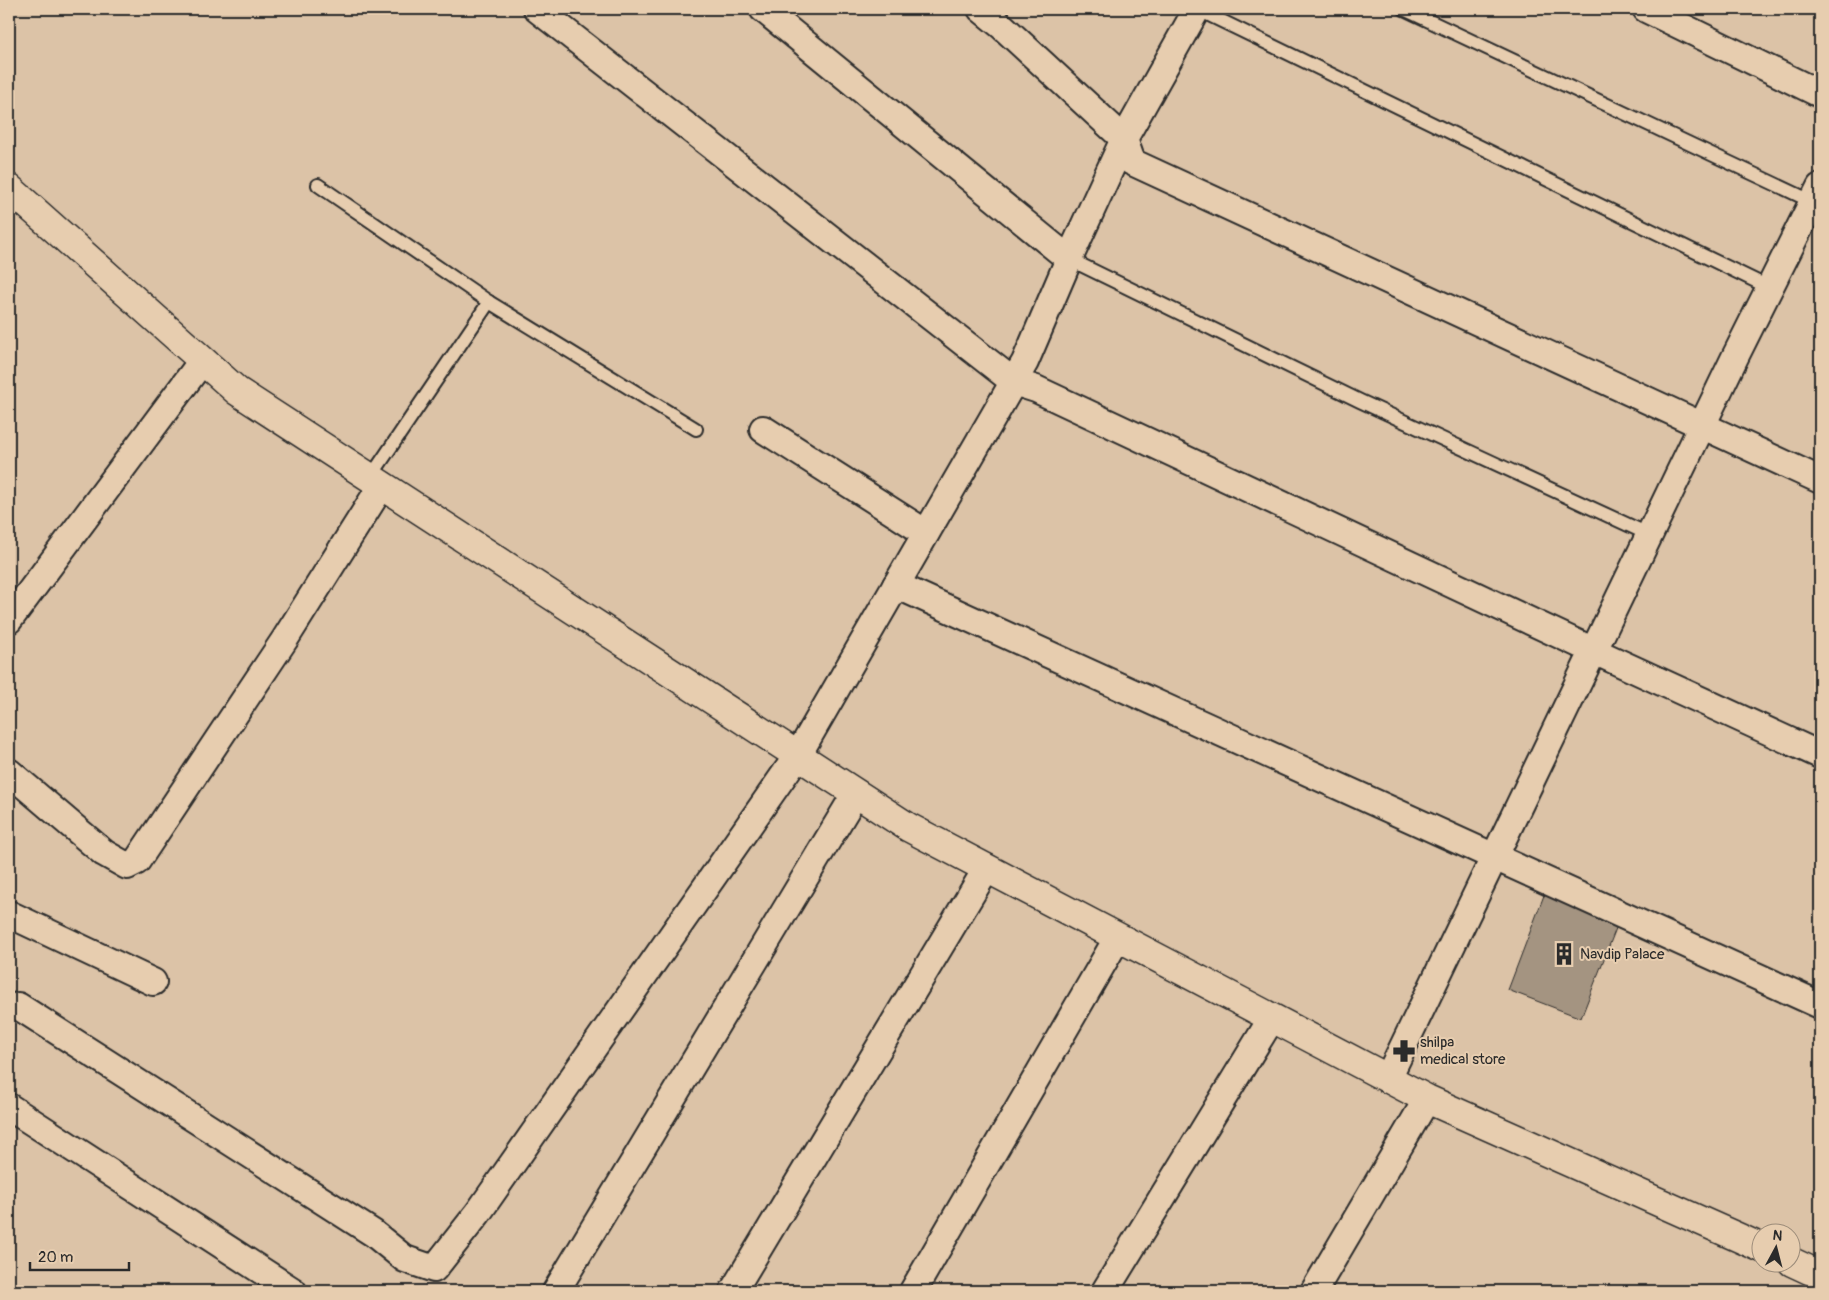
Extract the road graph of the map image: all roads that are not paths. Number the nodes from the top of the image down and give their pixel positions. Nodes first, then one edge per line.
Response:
1 (537, 9) edge
2 (763, 9) edge
3 (981, 9) edge
4 (1197, 9) edge
5 (1404, 9) edge
6 (1646, 9) edge
7 (1820, 94) edge
8 (1124, 139) junction
9 (318, 185) dead end
10 (9, 188) edge
11 (1818, 198) edge
12 (1069, 259) junction
13 (1770, 288) junction
14 (489, 302) junction
15 (202, 361) junction
16 (1014, 382) junction
17 (1702, 425) junction
18 (763, 429) dead end
19 (696, 430) dead end
20 (1820, 480) edge
21 (376, 481) junction
22 (926, 533) junction
23 (1650, 535) junction
24 (896, 584) junction
25 (9, 620) edge
26 (1594, 650) junction
27 (1820, 754) edge
28 (798, 755) junction
29 (9, 772) edge
30 (856, 793) junction
31 (1494, 857) junction
32 (987, 868) junction
33 (9, 914) edge
34 (1118, 937) junction
35 (153, 982) dead end
36 (1820, 1005) edge
37 (18, 1006) dead end
38 (1272, 1018) junction
39 (1388, 1078) junction
40 (1427, 1099) junction
41 (9, 1107) edge
42 (1752, 1244) edge
43 (1802, 1267) edge
44 (1820, 1275) edge
45 (293, 1291) edge
46 (556, 1291) edge
47 (733, 1291) edge
48 (913, 1291) edge
49 (1105, 1291) edge
50 (1314, 1291) edge

1 - 16 street
2 - 12 street
3 - 8 street
4 - 8 street
4 - 13 lane
5 - 11 lane
6 - 7 street
8 - 12 street
8 - 17 street
9 - 14 lane
10 - 15 street
11 - 13 street
12 - 16 street
12 - 23 lane
13 - 17 street
14 - 19 lane
14 - 21 lane
15 - 21 street
15 - 25 street
16 - 22 street
16 - 26 street
17 - 20 street
17 - 23 street
18 - 22 street
21 - 28 street
21 - 29 street
22 - 24 street
23 - 26 street
24 - 28 street
24 - 31 street
26 - 27 street
26 - 31 street
28 - 30 street
28 - 37 street
30 - 32 street
30 - 46 street
31 - 36 street
31 - 39 street
32 - 34 street
32 - 47 street
33 - 35 street
34 - 38 street
34 - 48 street
38 - 39 street
38 - 49 street
39 - 40 street
40 - 42 street
40 - 50 street
41 - 45 street
43 - 44 street

